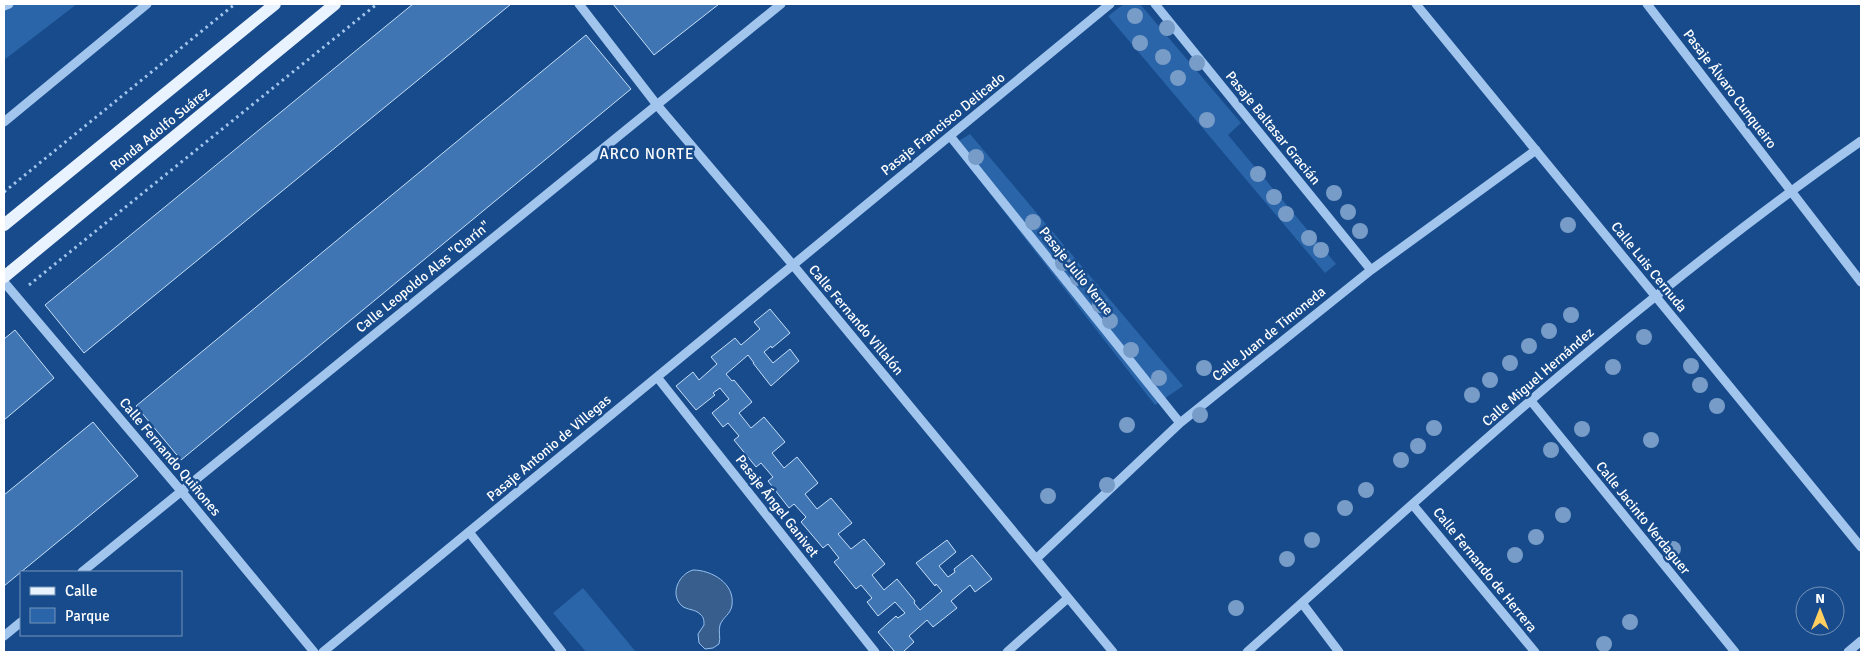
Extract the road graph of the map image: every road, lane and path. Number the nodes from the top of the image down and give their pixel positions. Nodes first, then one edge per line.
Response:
1 (9, 4) edge
2 (148, 4) edge
3 (235, 4) edge
4 (276, 4) edge
5 (335, 4) edge
6 (377, 4) edge
7 (579, 4) edge
8 (781, 4) edge
9 (1110, 4) edge
10 (1155, 4) edge
11 (1416, 4) edge
12 (1647, 4) edge
13 (4, 6) edge
14 (658, 105) junction
15 (4, 122) edge
16 (950, 136) junction
17 (1861, 140) edge
18 (1536, 150) junction
19 (1790, 191) junction
20 (4, 192) edge
21 (4, 225) edge
22 (793, 265) junction
23 (1371, 270) junction
24 (4, 276) edge
25 (4, 282) edge
26 (1861, 282) edge
27 (16, 296) junction
28 (1656, 296) junction
29 (657, 377) junction
30 (1531, 401) junction
31 (1180, 423) junction
32 (182, 492) junction
33 (1413, 504) junction
34 (469, 532) junction
35 (1861, 547) edge
36 (1036, 559) junction
37 (83, 571) edge
38 (1068, 598) junction
39 (1302, 604) junction
40 (20, 623) edge
41 (4, 636) edge
42 (1861, 641) edge
43 (314, 652) edge
44 (323, 652) edge
45 (562, 652) edge
46 (875, 652) edge
47 (1007, 652) edge
48 (1113, 652) edge
49 (1247, 652) edge
50 (1339, 652) edge
51 (1535, 652) edge
52 (1735, 652) edge
53 (1848, 652) edge

1 - 13 street
2 - 15 street
3 - 20 path
4 - 21 main road, Ronda Adolfo Suárez
5 - 24 main road, Ronda Adolfo Suárez
6 - 27 path
7 - 14 street, Calle Fernando Villalón
8 - 14 street, Calle Leopoldo Alas "Clarín"
9 - 16 street, Pasaje Francisco Delicado
10 - 23 street, Pasaje Baltasar Gracián
11 - 18 street, Calle Luis Cernuda
12 - 19 street, Pasaje Álvaro Cunqueiro
14 - 22 street, Calle Fernando Villalón
14 - 32 street, Calle Leopoldo Alas "Clarín"
16 - 22 street, Pasaje Francisco Delicado
16 - 31 street, Pasaje Julio Verne
17 - 19 street, Calle Miguel Hernández
18 - 23 street, Calle Juan de Timoneda
18 - 28 street, Calle Luis Cernuda
19 - 26 street, Pasaje Álvaro Cunqueiro
19 - 28 street, Calle Miguel Hernández
22 - 29 street, Pasaje Antonio de Villegas
22 - 36 street, Calle Fernando Villalón
23 - 31 street, Calle Juan de Timoneda
25 - 27 street, Calle Fernando Quiñones
27 - 32 street, Calle Fernando Quiñones
28 - 30 street, Calle Miguel Hernández
28 - 35 street, Calle Luis Cernuda
29 - 34 street, Pasaje Antonio de Villegas
29 - 46 street, Pasaje Ángel Ganivet
30 - 33 street, Calle Miguel Hernández
30 - 52 street, Calle Jacinto Verdaguer
31 - 36 street, Calle Juan de Timoneda
32 - 37 street, Calle Leopoldo Alas "Clarín"
32 - 43 street, Calle Fernando Quiñones
33 - 39 street, Calle Miguel Hernández
33 - 51 street, Calle Fernando de Herrera
34 - 44 street, Pasaje Antonio de Villegas
34 - 45 street
36 - 38 street, Calle Fernando Villalón
38 - 47 street
38 - 48 street, Calle Fernando Villalón
39 - 49 street, Calle Miguel Hernández
39 - 50 street
40 - 41 street
42 - 53 street

